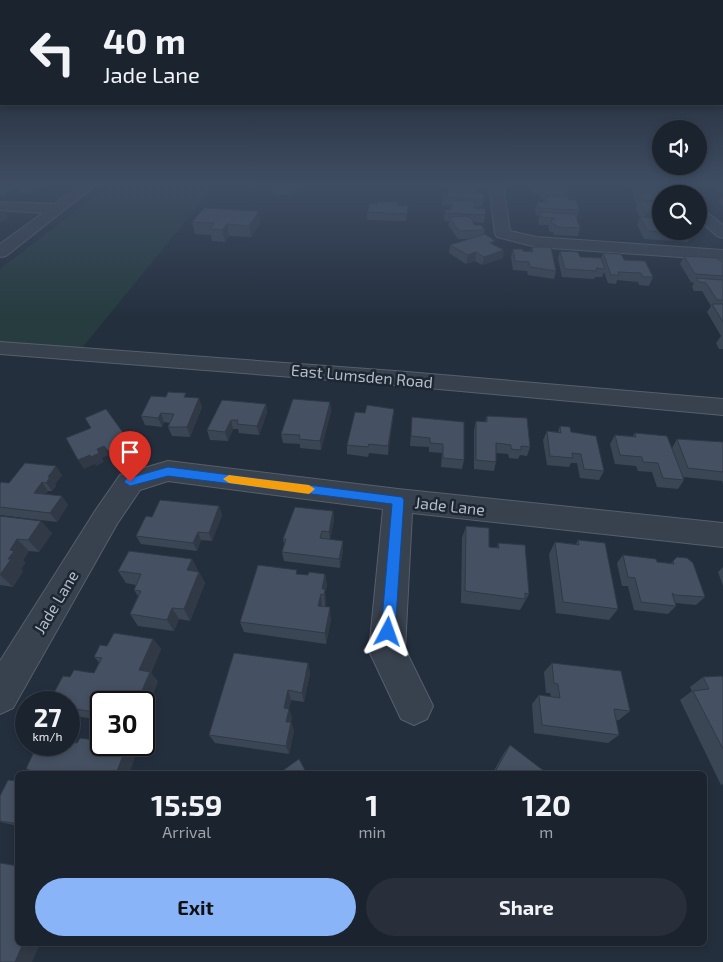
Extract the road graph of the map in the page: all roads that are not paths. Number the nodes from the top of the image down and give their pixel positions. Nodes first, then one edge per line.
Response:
1 (30, 229) edge
2 (501, 229) edge
3 (0, 252) edge
4 (723, 255) edge
5 (0, 348) edge
6 (723, 407) edge
7 (398, 500) junction
8 (723, 535) edge
9 (0, 695) edge
10 (414, 706) dead end

1 - 3 street
2 - 4 street
5 - 6 street, East Lumsden Road
7 - 8 street, Jade Lane
7 - 9 street, Jade Lane
7 - 10 street

